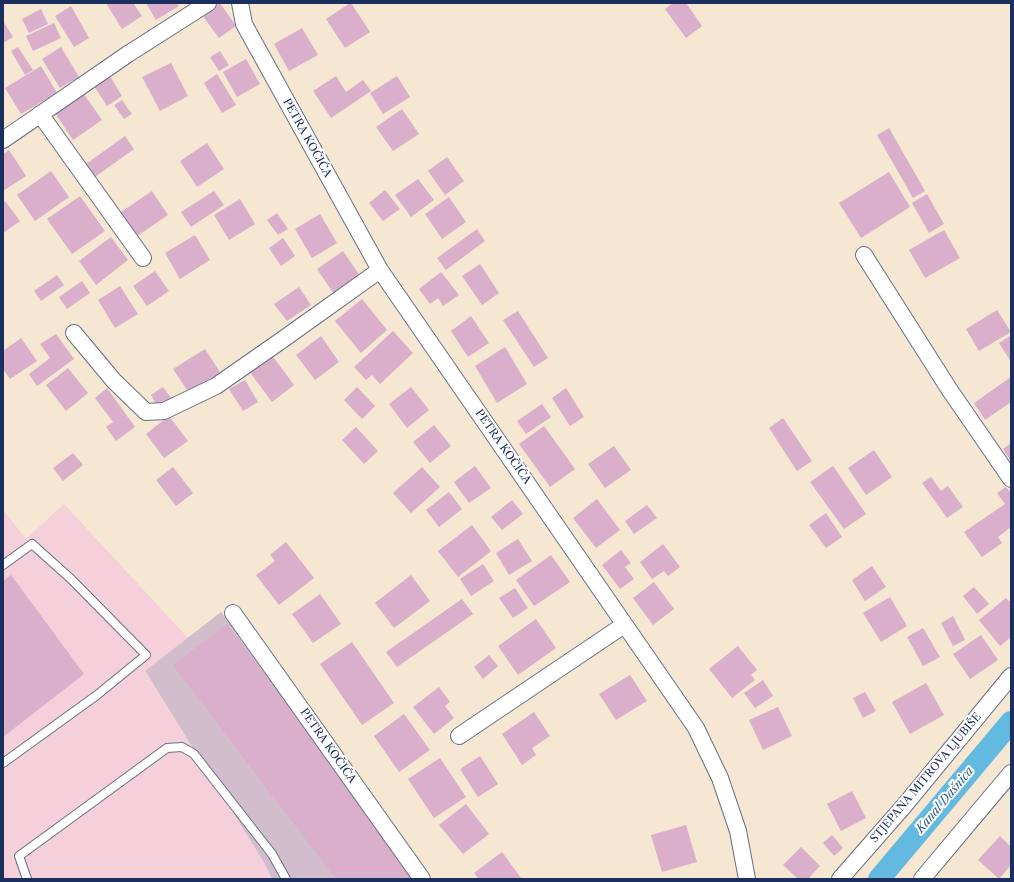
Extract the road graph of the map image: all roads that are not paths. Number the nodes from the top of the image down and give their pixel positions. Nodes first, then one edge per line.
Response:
1 (208, 3) edge
2 (240, 3) edge
3 (40, 114) junction
4 (3, 140) edge
5 (864, 255) dead end
6 (143, 258) dead end
7 (380, 270) junction
8 (74, 333) dead end
9 (1011, 479) edge
10 (3, 565) edge
11 (233, 613) dead end
12 (624, 625) junction
13 (1011, 676) edge
14 (459, 736) dead end
15 (3, 763) edge
16 (1011, 773) edge
17 (27, 879) edge
18 (286, 879) edge
19 (422, 879) edge
20 (747, 879) edge
21 (840, 879) edge
22 (922, 879) edge

1 - 3 street
2 - 7 street, PETRA KOČIĆA
3 - 4 street
3 - 6 street
5 - 9 street
7 - 8 street
7 - 12 street, PETRA KOČIĆA
10 - 15 lane
11 - 19 street, PETRA KOČIĆA
12 - 14 street
12 - 20 street, PETRA KOČIĆA
13 - 21 street, STJEPANA MITROVA LJUBIŠE
16 - 22 street
17 - 18 lane

